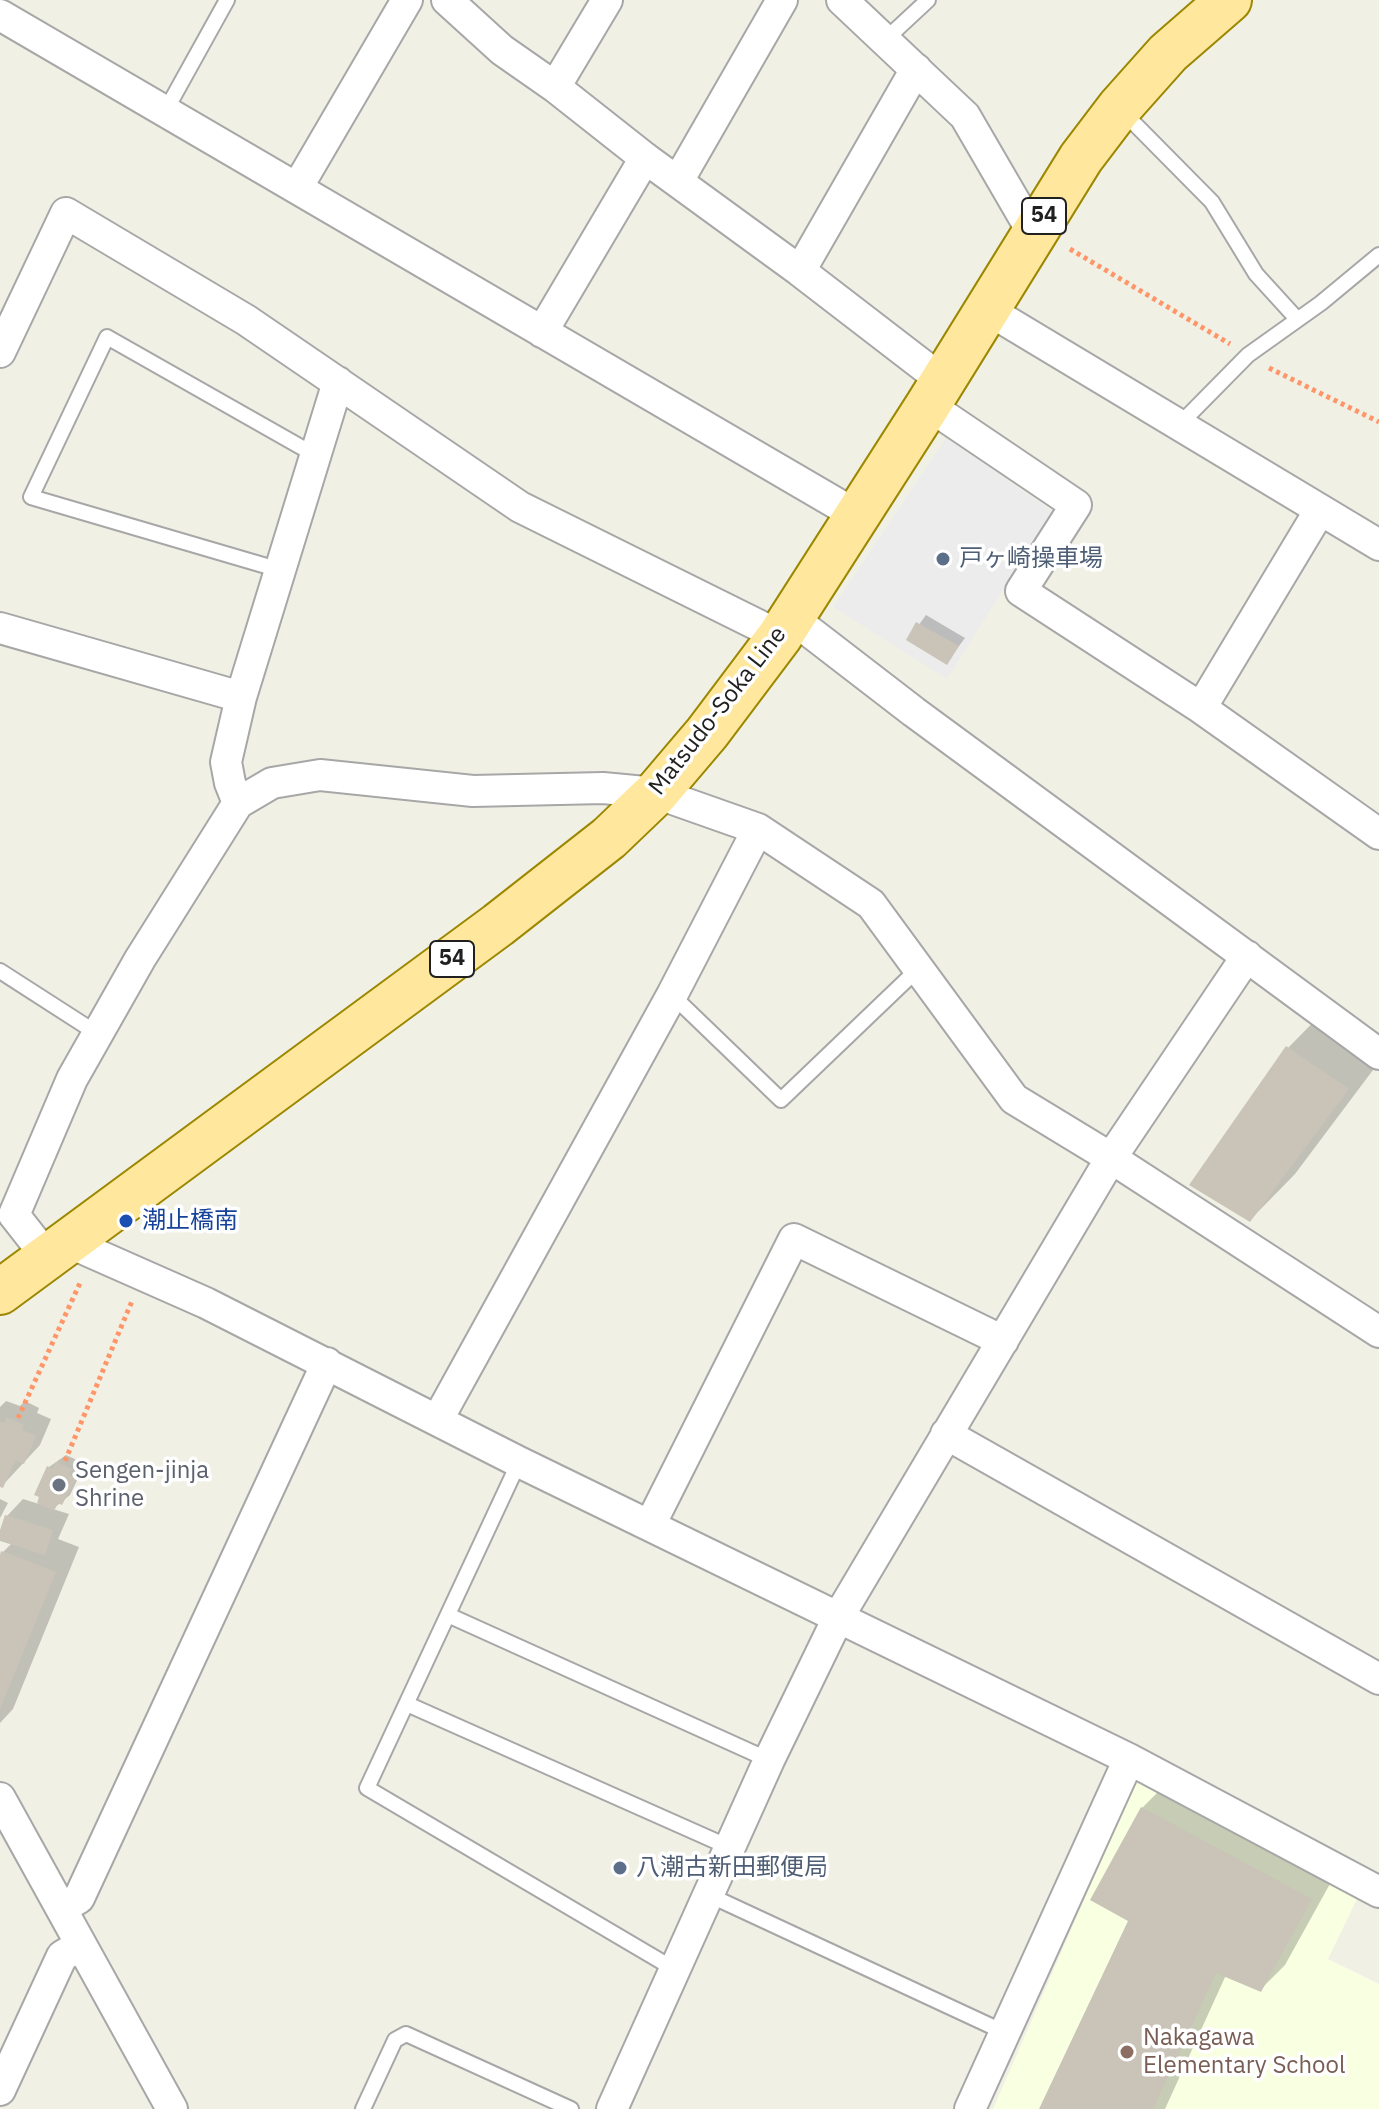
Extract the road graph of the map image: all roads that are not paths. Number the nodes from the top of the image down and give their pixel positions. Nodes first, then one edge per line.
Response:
1 (227, 0) edge
2 (407, 0) edge
3 (447, 0) edge
4 (607, 0) edge
5 (782, 0) edge
6 (842, 0) edge
7 (928, 0) edge
8 (1219, 3) edge
9 (0, 15) edge
10 (885, 40) junction
11 (916, 69) junction
12 (555, 87) junction
13 (1119, 108) junction
14 (166, 110) junction
15 (645, 158) junction
16 (678, 181) junction
17 (297, 188) junction
18 (1034, 231) junction
19 (1379, 255) edge
20 (800, 271) junction
21 (988, 310) junction
22 (1297, 319) junction
23 (542, 332) junction
24 (3, 340) edge
25 (338, 382) junction
26 (936, 393) junction
27 (1178, 426) junction
28 (315, 455) junction
29 (1320, 510) junction
30 (858, 516) junction
31 (1379, 545) edge
32 (280, 570) junction
33 (786, 627) junction
34 (0, 628) edge
35 (241, 697) junction
36 (1201, 708) junction
37 (656, 793) junction
38 (238, 803) junction
39 (758, 829) junction
40 (1379, 834) edge
41 (1247, 956) junction
42 (919, 968) junction
43 (0, 971) edge
44 (672, 995) junction
45 (98, 1034) junction
46 (1379, 1054) edge
47 (1111, 1158) junction
48 (70, 1251) junction
49 (0, 1292) edge
50 (1379, 1332) edge
51 (1003, 1341) junction
52 (327, 1363) junction
53 (438, 1419) junction
54 (946, 1434) junction
55 (519, 1462) junction
56 (650, 1525) junction
57 (448, 1615) junction
58 (839, 1616) junction
59 (1379, 1679) edge
60 (407, 1704) junction
61 (1129, 1759) junction
62 (769, 1760) junction
63 (0, 1798) edge
64 (731, 1848) junction
65 (1379, 1892) edge
66 (709, 1895) junction
67 (62, 1908) junction
68 (81, 1945) junction
69 (674, 1969) junction
70 (1006, 2033) junction
71 (0, 2090) edge
72 (172, 2109) edge
73 (363, 2109) edge
74 (571, 2109) edge
75 (612, 2109) edge
76 (970, 2109) edge

1 - 14 lane
2 - 17 street
3 - 12 street
4 - 12 street
5 - 16 street
6 - 10 street
7 - 10 lane
8 - 13 main road, Matsudo-Soka Line / 54
9 - 14 street
10 - 11 street
11 - 18 street
11 - 20 street
12 - 15 street
13 - 18 main road, Matsudo-Soka Line / 54
13 - 22 lane
14 - 17 street
15 - 16 street
15 - 23 street
16 - 20 street
17 - 23 street
18 - 21 main road, Matsudo-Soka Line / 54
19 - 22 lane
20 - 26 street
21 - 26 main road, Matsudo-Soka Line / 54
21 - 27 street
22 - 27 lane
23 - 30 street
24 - 25 street
25 - 28 street
25 - 33 street
26 - 30 main road, Matsudo-Soka Line / 54
26 - 36 street
27 - 29 street
28 - 32 street
28 - 32 lane
29 - 31 street
29 - 36 street
30 - 33 main road, Matsudo-Soka Line / 54
32 - 35 street
33 - 37 main road, Matsudo-Soka Line / 54
33 - 41 street
34 - 35 street
35 - 38 street
36 - 40 street
37 - 38 street
37 - 39 street
37 - 48 main road, Matsudo-Soka Line / 54
38 - 45 street
39 - 42 street
39 - 44 street
41 - 46 street
41 - 47 street
42 - 44 lane
42 - 47 street
43 - 45 lane
44 - 53 street
45 - 48 street
47 - 50 street
47 - 51 street
48 - 49 main road, Matsudo-Soka Line / 54
48 - 52 street
51 - 54 street
51 - 56 street
52 - 53 street
52 - 67 street
53 - 55 street
54 - 58 street
54 - 59 street
55 - 56 street
55 - 57 lane
56 - 58 street
57 - 60 lane
57 - 62 lane
58 - 61 street
58 - 62 street
60 - 64 lane
60 - 69 lane
61 - 65 street
61 - 70 street
62 - 64 street
63 - 67 street
64 - 66 street
66 - 69 street
66 - 70 lane
67 - 68 street
68 - 71 street
68 - 72 street
69 - 75 street
70 - 76 street
73 - 74 lane

